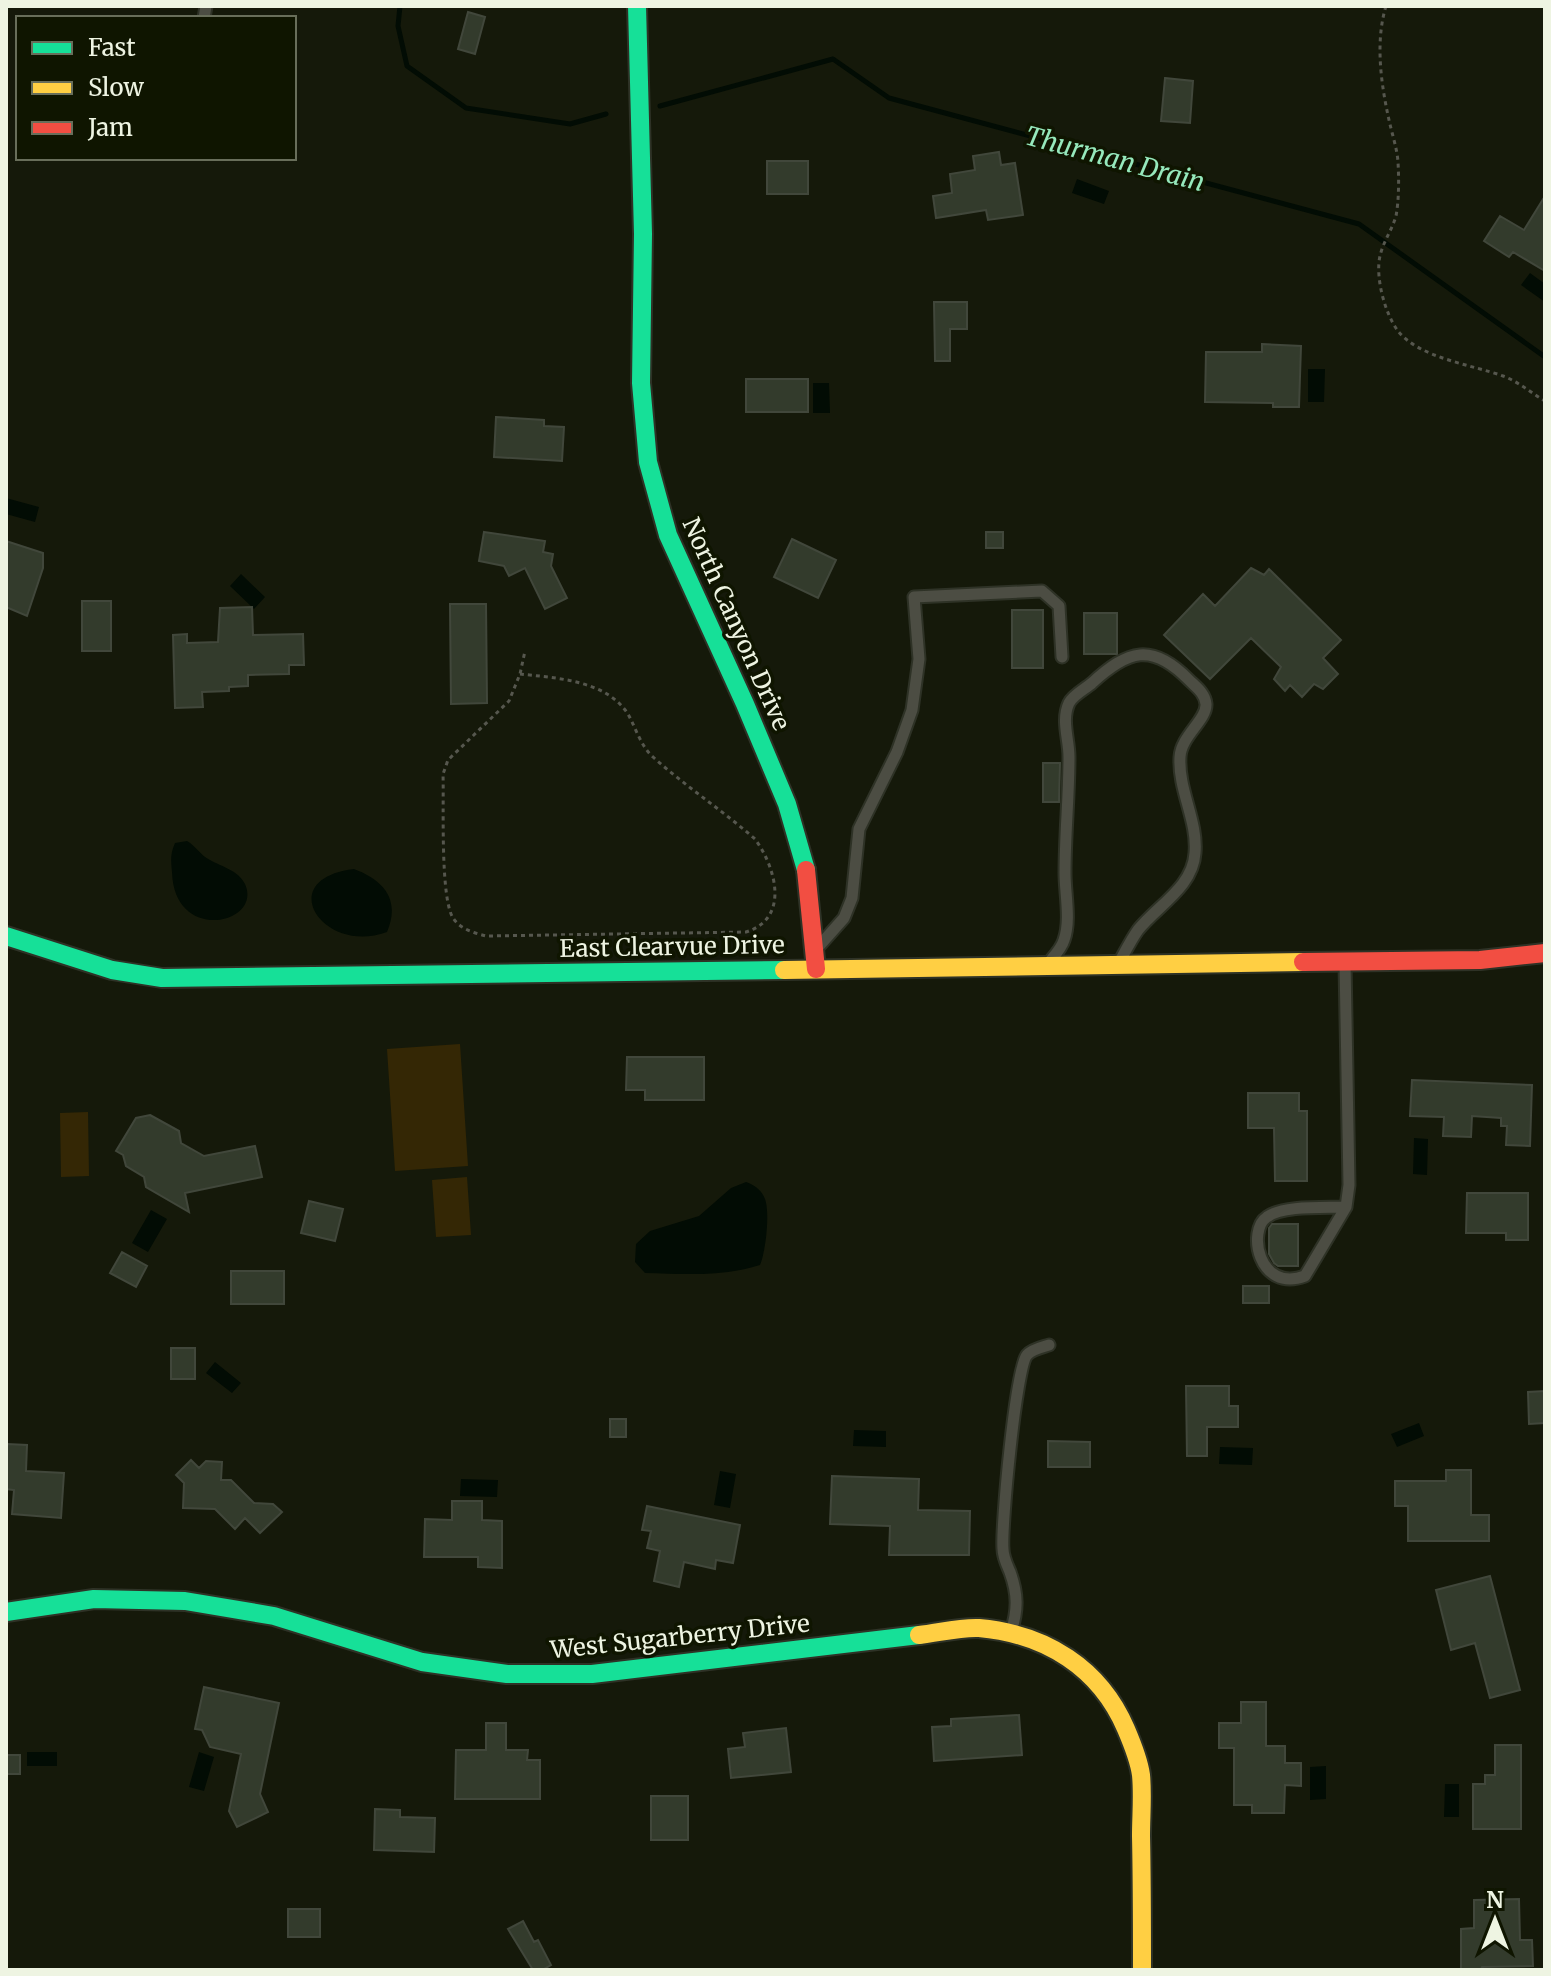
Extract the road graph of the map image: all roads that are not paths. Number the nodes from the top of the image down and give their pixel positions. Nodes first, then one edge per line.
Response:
1 (637, 6) edge
2 (1062, 657) dead end
3 (6, 936) edge
4 (1545, 953) edge
5 (815, 960) junction
6 (1345, 962) junction
7 (1047, 966) junction
8 (1118, 966) junction
9 (1346, 1207) junction
10 (1049, 1345) dead end
11 (6, 1612) edge
12 (1011, 1632) junction
13 (1142, 1970) edge

1 - 5 street, North Canyon Drive
2 - 5 lane
3 - 5 street, East Clearvue Drive
4 - 6 street, East Clearvue Drive
5 - 7 street, East Clearvue Drive
6 - 8 street, East Clearvue Drive
6 - 9 lane
7 - 8 street, East Clearvue Drive
7 - 8 lane
9 - 9 lane
10 - 12 lane
11 - 12 street, West Sugarberry Drive
12 - 13 street, West Sugarberry Drive

